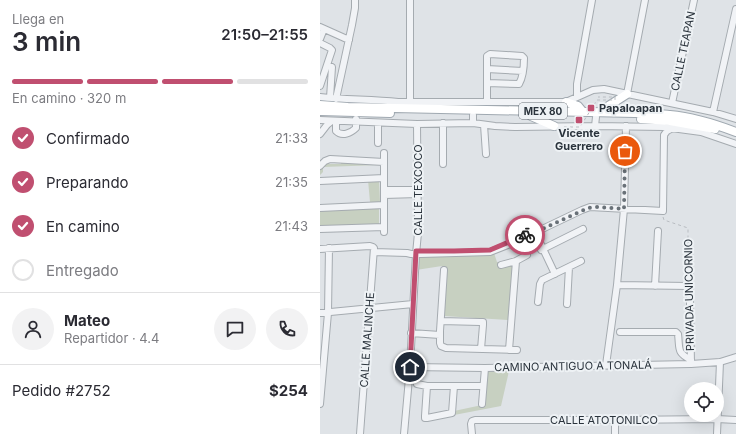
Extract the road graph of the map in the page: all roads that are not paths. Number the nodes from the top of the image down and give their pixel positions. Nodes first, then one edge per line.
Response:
1 (355, 0) edge
2 (410, 0) edge
3 (592, 0) edge
4 (645, 0) edge
5 (694, 0) edge
6 (736, 9) edge
7 (322, 28) edge
8 (320, 38) edge
9 (349, 40) junction
10 (320, 43) edge
11 (327, 65) junction
12 (487, 69) junction
13 (523, 71) junction
14 (487, 84) junction
15 (320, 86) edge
16 (487, 91) junction
17 (627, 94) junction
18 (320, 97) edge
19 (576, 97) junction
20 (333, 98) junction
21 (398, 102) junction
22 (410, 102) junction
23 (487, 102) junction
24 (566, 102) junction
25 (672, 103) junction
26 (320, 105) edge
27 (497, 106) junction
28 (417, 109) junction
29 (320, 111) edge
30 (583, 112) junction
31 (713, 112) junction
32 (355, 113) junction
33 (531, 116) junction
34 (597, 118) junction
35 (473, 119) junction
36 (736, 119) edge
37 (320, 120) edge
38 (334, 121) junction
39 (357, 122) junction
40 (378, 123) junction
41 (443, 123) junction
42 (417, 124) junction
43 (484, 124) junction
44 (554, 126) junction
45 (626, 126) junction
46 (650, 126) junction
47 (673, 128) junction
48 (702, 129) junction
49 (736, 132) edge
50 (320, 134) edge
51 (664, 135) junction
52 (736, 137) edge
53 (378, 143) dead end
54 (736, 144) edge
55 (384, 153) dead end
56 (486, 154) dead end
57 (384, 162) junction
58 (443, 164) dead end
59 (320, 166) edge
60 (384, 178) junction
61 (320, 181) edge
62 (384, 192) junction
63 (418, 192) junction
64 (384, 205) junction
65 (320, 208) edge
66 (624, 209) junction
67 (582, 229) dead end
68 (320, 230) edge
69 (658, 231) dead end
70 (535, 235) junction
71 (688, 246) road end
72 (330, 248) junction
73 (320, 249) edge
74 (373, 250) junction
75 (542, 250) junction
76 (416, 253) junction
77 (527, 255) dead end
78 (516, 261) junction
79 (581, 261) dead end
80 (501, 265) dead end
81 (569, 267) junction
82 (444, 270) dead end
83 (554, 274) junction
84 (617, 285) junction
85 (655, 286) junction
86 (689, 286) junction
87 (538, 302) dead end
88 (413, 304) junction
89 (567, 304) dead end
90 (370, 309) junction
91 (320, 313) edge
92 (328, 313) junction
93 (441, 321) junction
94 (412, 331) junction
95 (620, 332) dead end
96 (440, 333) junction
97 (482, 349) junction
98 (509, 350) junction
99 (517, 350) dead end
100 (736, 357) edge
101 (691, 362) junction
102 (720, 362) junction
103 (606, 365) junction
104 (410, 367) junction
105 (485, 368) junction
106 (719, 382) edge
107 (418, 384) dead end
108 (427, 386) junction
109 (454, 386) junction
110 (483, 386) junction
111 (320, 404) edge
112 (482, 404) dead end
113 (684, 419) edge
114 (724, 419) edge
115 (615, 420) junction
116 (736, 420) edge
117 (718, 422) edge
118 (360, 434) edge
119 (404, 434) edge
120 (472, 434) edge
121 (615, 434) edge
122 (717, 434) edge

1 - 9 street
2 - 22 street
3 - 19 street
4 - 17 street
5 - 25 street, CALLE TEAPAN
6 - 31 street
7 - 8 street
7 - 9 street
9 - 20 street
10 - 11 street
11 - 15 street
11 - 20 street
12 - 13 street
12 - 13 street
12 - 14 street
13 - 14 street
14 - 16 street
16 - 23 street
16 - 27 street
17 - 19 street
17 - 25 street
17 - 34 main road
18 - 20 street
19 - 24 street
20 - 21 street
21 - 22 street
21 - 28 main road
22 - 23 street
23 - 27 street
24 - 27 street
24 - 30 main road
25 - 31 street
26 - 28 main road, MEX 80
27 - 28 main road, MEX 80
27 - 30 main road, MEX 80
29 - 32 main road, MEX 80
30 - 34 main road, MEX 80
31 - 36 street
32 - 35 main road, MEX 80
32 - 39 street
33 - 34 main road, MEX 80
33 - 35 main road, MEX 80
33 - 44 main road
34 - 44 street
34 - 45 street
34 - 48 main road, MEX 80
34 - 49 main road, MEX 80
35 - 41 street
35 - 43 street
37 - 38 street
38 - 39 street
38 - 39 street
38 - 50 street
39 - 40 street
40 - 42 street
40 - 53 street
41 - 42 street
41 - 58 street
42 - 63 street, CALLE TEXCOCO
43 - 44 street
43 - 56 street
45 - 46 street
45 - 66 street
46 - 47 street
46 - 51 street
47 - 48 street
47 - 51 street
48 - 52 main road, MEX 80
48 - 54 street
51 - 66 street
55 - 57 street
57 - 59 street
57 - 60 street
60 - 61 street
60 - 62 street
62 - 63 street
62 - 64 street
63 - 76 street, CALLE TEXCOCO
64 - 65 street
64 - 68 street
66 - 70 street
66 - 84 street
67 - 75 street
69 - 85 street
70 - 75 street
70 - 76 street
71 - 86 street, PRIVADA UNICORNIO
72 - 73 street
72 - 74 street
72 - 92 street
74 - 76 street
74 - 90 street, CALLE MALINCHE
75 - 83 street
76 - 88 street, CALLE TEXCOCO
77 - 78 street
78 - 80 street
78 - 98 street
79 - 81 street
81 - 83 street
81 - 89 street
82 - 93 street
83 - 87 street
84 - 85 street
84 - 103 street
85 - 86 street
86 - 101 street, PRIVADA UNICORNIO
88 - 90 street
88 - 94 street, CALLE TEXCOCO
90 - 92 street
90 - 118 street, CALLE MALINCHE
91 - 92 street
92 - 111 street
93 - 96 street
93 - 97 street
94 - 96 street
94 - 104 street, CALLE TEXCOCO
95 - 101 street
96 - 97 street
97 - 98 street
98 - 99 street
100 - 102 street, CAMINO ANTIGUO A TONALÁ
101 - 102 street, CAMINO ANTIGUO A TONALÁ
101 - 103 street, CAMINO ANTIGUO A TONALÁ
102 - 106 street
103 - 105 street, CAMINO ANTIGUO A TONALÁ
104 - 105 street, CAMINO ANTIGUO A TONALÁ
104 - 119 street, CALLE TEXCOCO
105 - 110 street
107 - 108 street
108 - 109 street
108 - 109 street
109 - 110 street
110 - 112 street
113 - 115 street, CALLE ATOTONILCO
114 - 116 street, CALLE ATOTONILCO
115 - 120 street, CALLE ATOTONILCO
115 - 121 street
117 - 122 street

